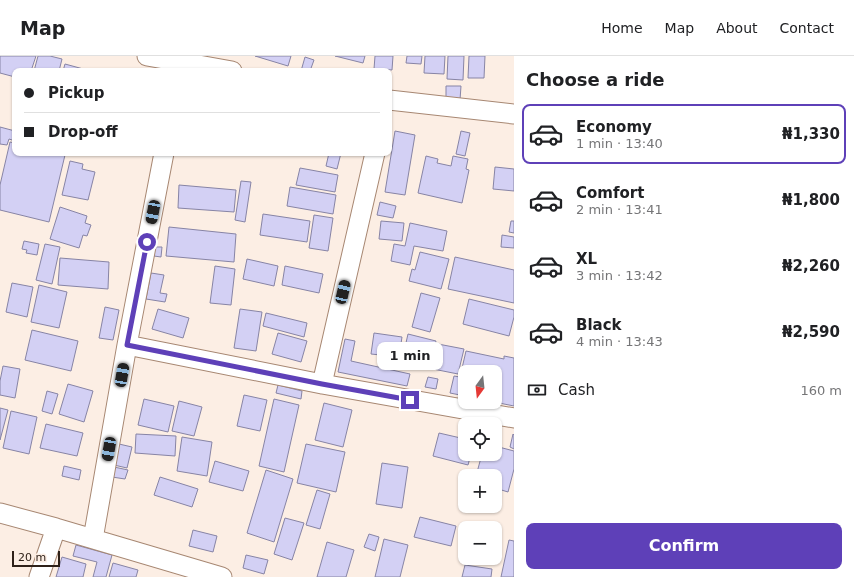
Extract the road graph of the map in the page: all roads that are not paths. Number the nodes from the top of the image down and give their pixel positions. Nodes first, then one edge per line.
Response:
1 (147, 56) edge
2 (180, 66) edge
3 (201, 68) edge
4 (392, 100) edge
5 (514, 114) edge
6 (163, 156) edge
7 (374, 156) edge
8 (127, 345) junction
9 (322, 384) junction
10 (514, 418) edge
11 (0, 513) edge
12 (56, 528) junction
13 (93, 539) junction
14 (39, 577) edge
15 (222, 577) edge

1 - 2 street
2 - 3 street
4 - 5 street
6 - 8 street
7 - 9 street
8 - 9 street
8 - 13 street
9 - 10 street
11 - 12 street
12 - 13 street
12 - 14 street
13 - 15 street

